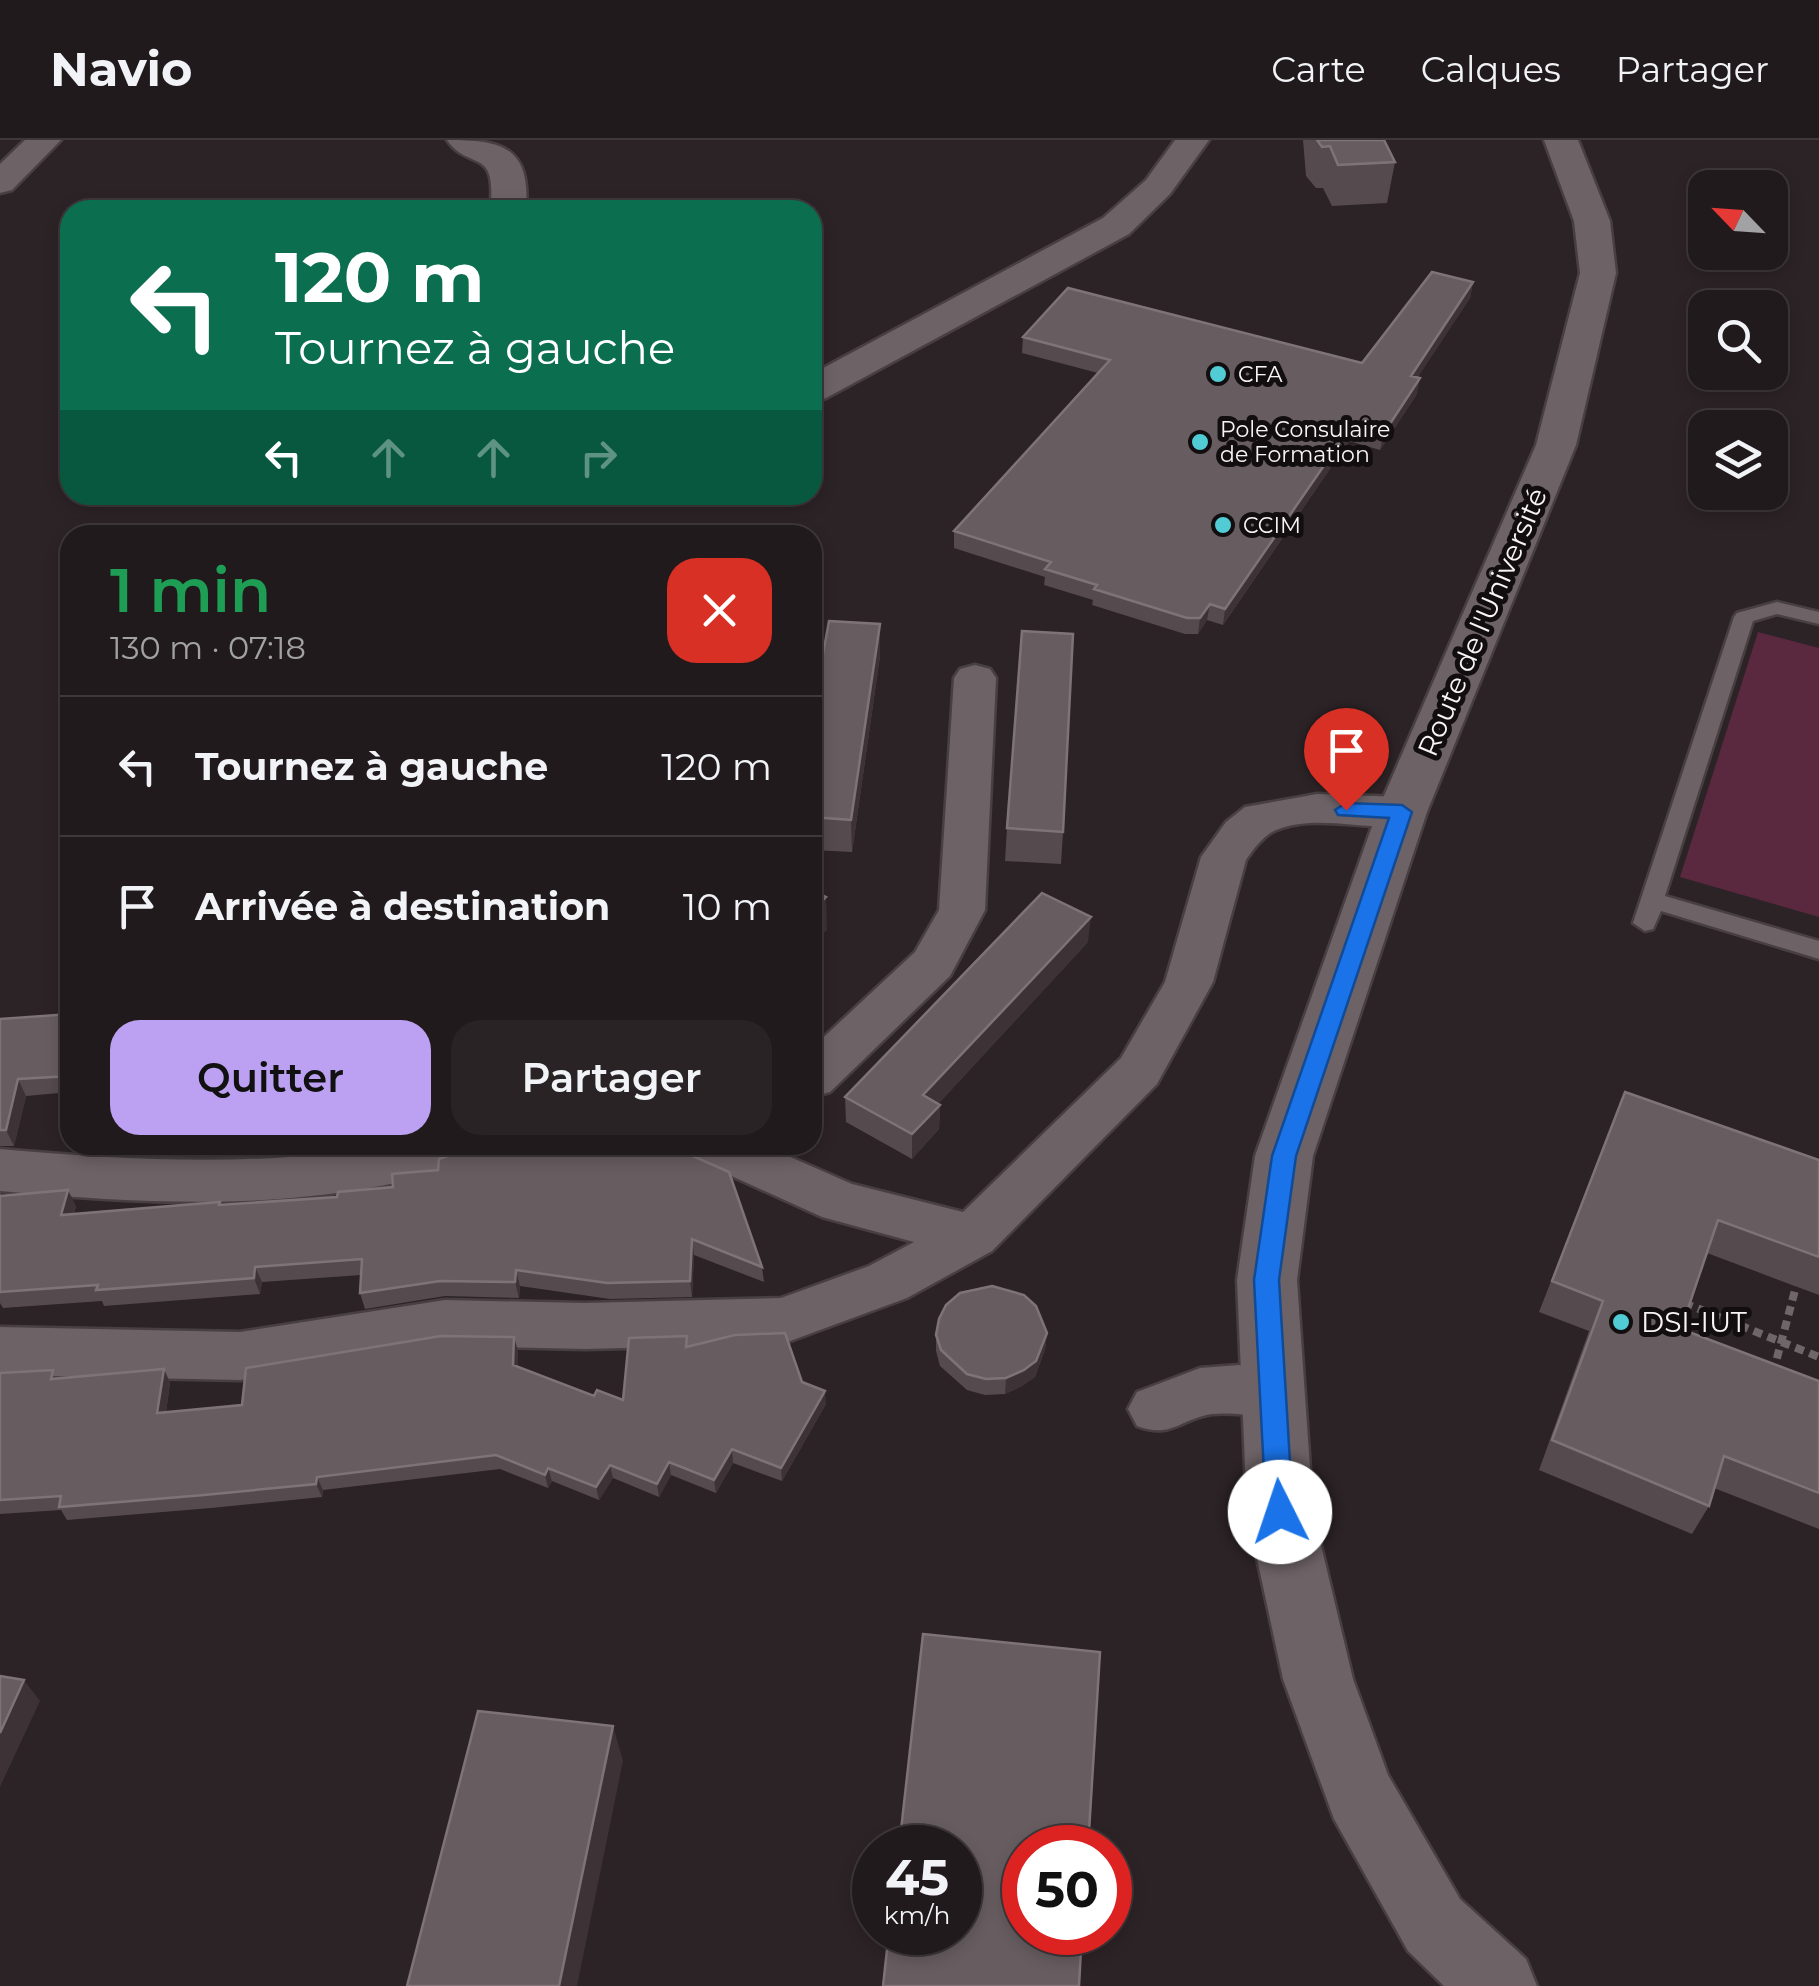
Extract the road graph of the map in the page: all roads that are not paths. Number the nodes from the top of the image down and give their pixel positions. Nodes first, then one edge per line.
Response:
1 (14, 140) edge
2 (44, 140) edge
3 (464, 140) edge
4 (1192, 140) edge
5 (1558, 142) edge
6 (0, 166) edge
7 (0, 182) edge
8 (510, 200) edge
9 (822, 385) edge
10 (1819, 618) edge
11 (975, 678) dead end
12 (1402, 812) junction
13 (1819, 950) edge
14 (822, 1069) edge
15 (433, 1155) edge
16 (743, 1155) edge
17 (0, 1170) edge
18 (973, 1236) junction
19 (0, 1351) edge
20 (1271, 1394) junction
21 (1157, 1409) dead end
22 (1499, 1986) edge

1 - 6 main road
2 - 7 main road
3 - 8 main road
4 - 9 main road
5 - 12 main road, Route de l'Université
10 - 13 lane
11 - 14 street
12 - 18 street
12 - 20 main road, Route de l'Université
15 - 17 street
16 - 18 street
18 - 19 street
20 - 21 street
20 - 22 main road, Route de l'Université

